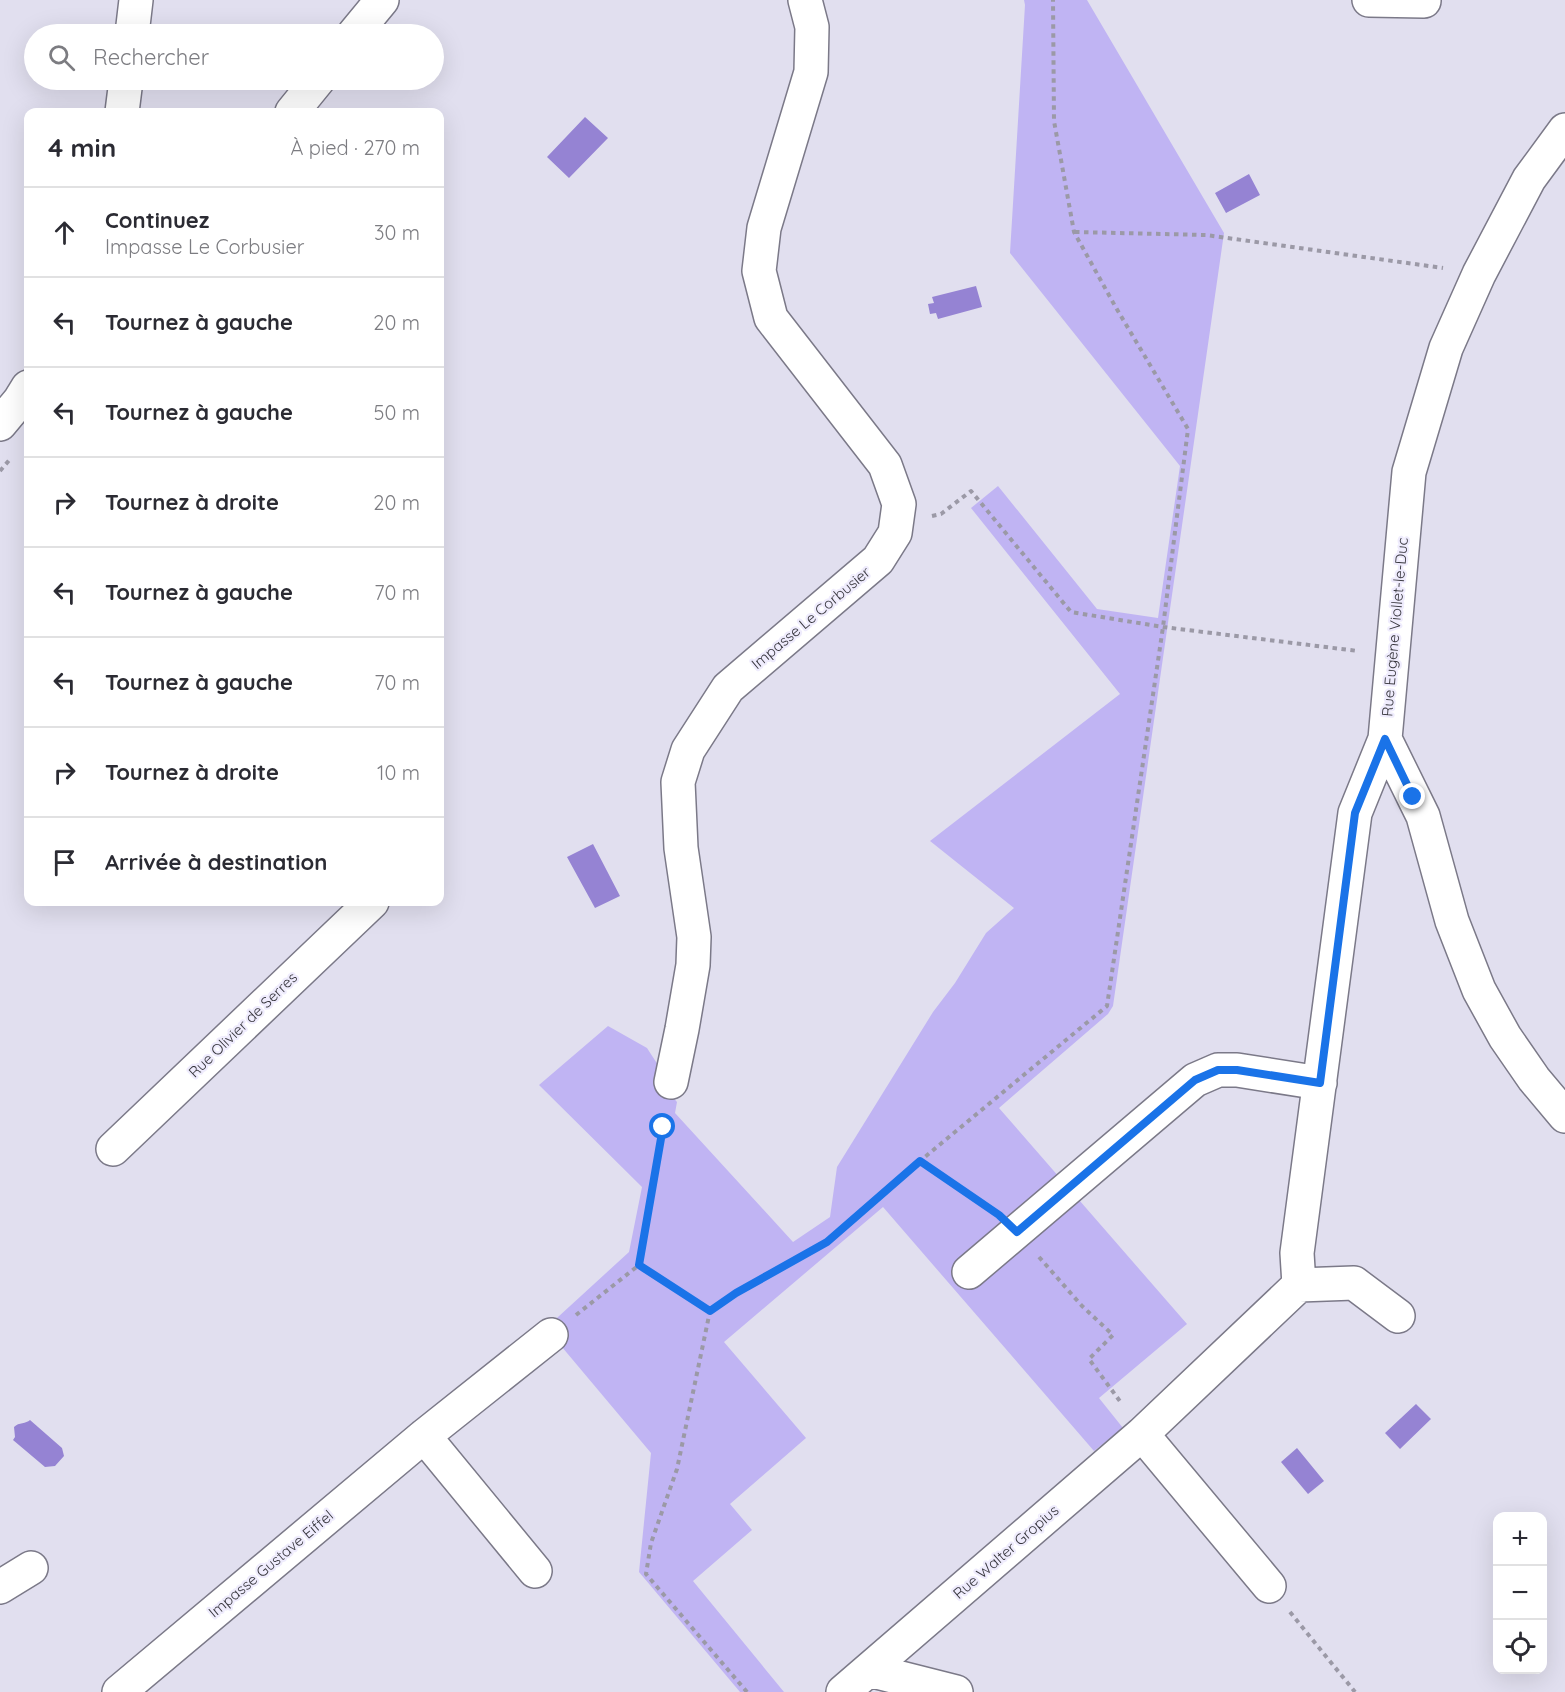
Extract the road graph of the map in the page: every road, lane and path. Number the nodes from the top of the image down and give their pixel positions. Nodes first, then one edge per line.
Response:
1 (136, 0) edge
2 (382, 0) edge
3 (805, 0) edge
4 (1053, 0) edge
5 (1369, 0) edge
6 (1424, 1) edge
7 (133, 24) edge
8 (362, 24) edge
9 (125, 90) edge
10 (310, 90) edge
11 (122, 108) edge
12 (295, 108) edge
13 (1565, 130) edge
14 (1074, 232) junction
15 (1479, 274) junction
16 (971, 491) dead end
17 (1163, 627) junction
18 (1392, 656) junction
19 (1385, 739) junction
20 (368, 906) edge
21 (671, 1082) joint
22 (1320, 1083) junction
23 (1565, 1116) edge
24 (113, 1149) dead end
25 (920, 1161) junction
26 (1017, 1232) junction
27 (639, 1265) junction
28 (969, 1272) dead end
29 (1299, 1285) junction
30 (710, 1311) junction
31 (1398, 1316) dead end
32 (551, 1335) joint
33 (1145, 1431) junction
34 (424, 1436) junction
35 (31, 1568) dead end
36 (535, 1571) dead end
37 (1269, 1586) joint
38 (0, 1587) edge
39 (869, 1670) junction
40 (119, 1692) edge
41 (747, 1692) edge
42 (843, 1692) edge
43 (956, 1692) edge
44 (1355, 1692) edge

1 - 7 street
2 - 8 street
3 - 21 street, Impasse Le Corbusier
4 - 14 path
5 - 6 street
9 - 11 street
10 - 12 street
13 - 15 street, Rue Eugène Viollet-le-Duc
14 - 15 path
14 - 17 path
15 - 18 street, Rue Eugène Viollet-le-Duc
16 - 17 path
17 - 18 path
17 - 25 path
18 - 19 street, Rue Eugène Viollet-le-Duc
19 - 22 street
19 - 23 street
20 - 24 street, Rue Olivier de Serres
21 - 27 path
22 - 26 street
22 - 29 street
25 - 26 path
25 - 30 path
26 - 28 street
26 - 33 path
27 - 30 path
27 - 32 path
29 - 31 street
29 - 33 street, Rue Walter Gropius
30 - 41 path
32 - 34 street, Impasse Gustave Eiffel
33 - 37 street
33 - 39 street, Rue Walter Gropius
34 - 36 street
34 - 40 street, Impasse Gustave Eiffel
35 - 38 street
37 - 44 path
39 - 42 street, Rue Walter Gropius
39 - 43 street

